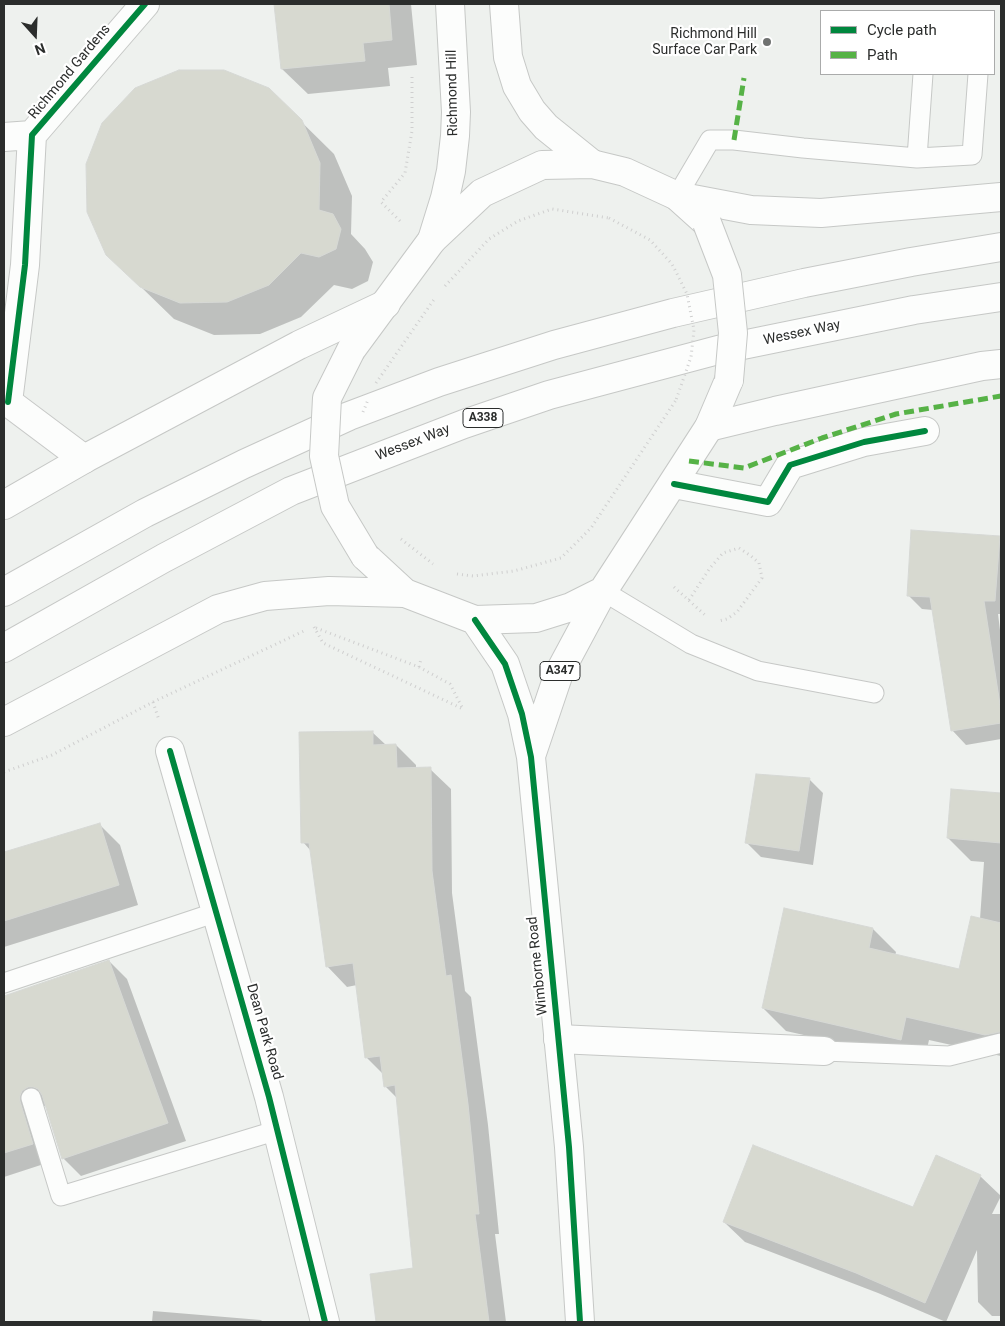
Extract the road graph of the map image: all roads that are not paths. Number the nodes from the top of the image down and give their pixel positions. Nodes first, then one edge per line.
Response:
1 (145, 4) edge
2 (450, 4) edge
3 (504, 4) edge
4 (923, 75) edge
5 (978, 75) edge
6 (32, 135) junction
7 (4, 137) edge
8 (917, 158) junction
9 (592, 164) junction
10 (677, 196) junction
11 (1001, 197) edge
12 (432, 240) junction
13 (1001, 246) edge
14 (1001, 297) edge
15 (386, 304) junction
16 (1001, 364) edge
17 (6, 402) edge
18 (709, 427) junction
19 (925, 431) dead end
20 (84, 459) junction
21 (674, 484) junction
22 (4, 505) edge
23 (603, 590) junction
24 (4, 592) edge
25 (405, 593) junction
26 (475, 620) junction
27 (4, 648) edge
28 (874, 693) dead end
29 (4, 722) edge
30 (170, 751) dead end
31 (530, 757) junction
32 (217, 912) junction
33 (4, 984) edge
34 (558, 1040) junction
35 (1001, 1043) edge
36 (824, 1051) joint
37 (31, 1098) dead end
38 (278, 1130) junction
39 (325, 1322) edge
40 (580, 1322) edge

1 - 6 main road, Richmond Gardens
2 - 12 main road, Richmond Hill
3 - 9 main road
4 - 8 lane
5 - 8 lane
6 - 7 main road, Richmond Gardens
6 - 17 main road, Richmond Gardens
8 - 10 lane
9 - 10 main road
9 - 12 main road
10 - 11 main road
10 - 18 main road, Wimborne Road, bridge
12 - 15 main road
13 - 24 main road
14 - 27 main road, Wessex Way / A338
15 - 20 main road
15 - 25 main road, bridge
16 - 18 main road
17 - 20 main road
18 - 21 main road, Wimborne Road
19 - 21 main road
20 - 22 main road
21 - 23 main road, Wimborne Road
23 - 26 main road
23 - 28 lane
23 - 31 main road, Wimborne Road / A347
25 - 26 main road
25 - 29 main road
26 - 31 main road, Wimborne Road / A347
30 - 32 main road, Dean Park Road
31 - 34 main road, Wimborne Road / A347
32 - 33 lane
32 - 38 main road, Dean Park Road
34 - 36 main road
34 - 40 main road, Wimborne Road / A347
35 - 36 lane
37 - 38 lane
38 - 39 main road, Dean Park Road

